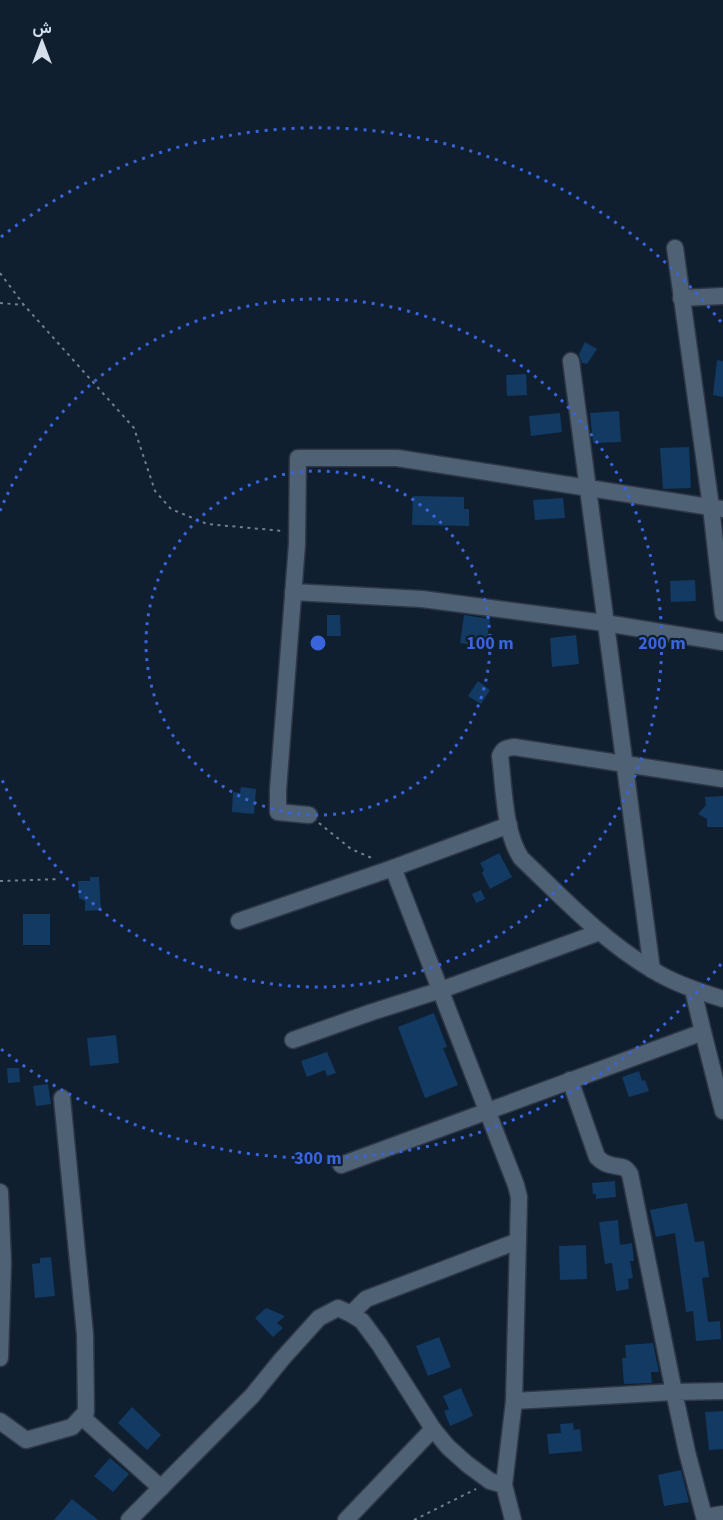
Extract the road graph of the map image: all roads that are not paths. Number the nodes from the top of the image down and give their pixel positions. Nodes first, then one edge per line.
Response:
1 (675, 248) dead end
2 (723, 296) edge
3 (681, 298) junction
4 (571, 361) dead end
5 (587, 487) junction
6 (717, 508) edge
7 (293, 592) junction
8 (723, 613) edge
9 (605, 623) junction
10 (723, 642) edge
11 (623, 763) junction
12 (723, 779) edge
13 (309, 815) road end
14 (509, 825) junction
15 (393, 868) junction
16 (239, 921) dead end
17 (600, 932) junction
18 (652, 970) junction
19 (441, 990) junction
20 (693, 990) junction
21 (723, 999) edge
22 (703, 1032) junction
23 (293, 1040) dead end
24 (570, 1080) junction
25 (62, 1098) dead end
26 (723, 1111) edge
27 (488, 1112) junction
28 (341, 1165) dead end
29 (0, 1192) edge
30 (518, 1241) junction
31 (351, 1314) junction
32 (0, 1358) edge
33 (723, 1391) edge
34 (674, 1392) junction
35 (513, 1401) junction
36 (82, 1417) junction
37 (0, 1421) edge
38 (433, 1429) junction
39 (497, 1483) junction
40 (161, 1488) junction
41 (723, 1514) edge
42 (705, 1518) edge
43 (129, 1520) edge
44 (346, 1520) edge
45 (513, 1520) edge

1 - 3 street
2 - 3 street
3 - 6 street
4 - 5 street
5 - 6 street
5 - 7 street
5 - 9 street
6 - 8 street
7 - 9 street
7 - 13 street
9 - 10 street
9 - 11 street
11 - 12 street
11 - 14 street
11 - 18 street
14 - 15 street
14 - 17 street
15 - 16 street
15 - 19 street
17 - 18 street
17 - 19 street
18 - 20 street
19 - 23 street
19 - 27 street
20 - 21 street
20 - 22 street
22 - 24 street
22 - 26 street
24 - 27 street
24 - 34 street
25 - 36 street
27 - 28 street
27 - 30 street
29 - 32 street
30 - 31 street
30 - 35 street
31 - 38 street
31 - 40 street
33 - 34 street
34 - 35 street
34 - 42 street
35 - 39 street
36 - 37 street
36 - 40 street
38 - 39 street
38 - 44 street
39 - 45 street
40 - 43 street
41 - 42 street

